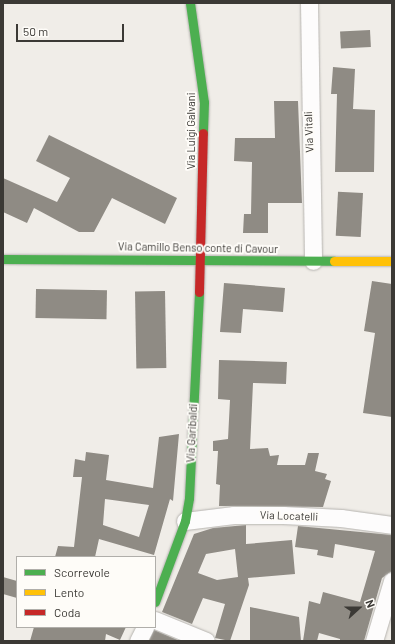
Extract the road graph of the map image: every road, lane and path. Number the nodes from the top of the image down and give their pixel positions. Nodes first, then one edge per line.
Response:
1 (190, 3) edge
2 (309, 3) edge
3 (3, 259) edge
4 (201, 259) junction
5 (313, 261) junction
6 (392, 261) edge
7 (186, 521) junction
8 (392, 525) edge
9 (392, 581) edge
10 (156, 599) edge
11 (156, 620) edge
12 (144, 628) edge
13 (138, 641) edge
14 (206, 641) edge
15 (374, 641) edge

1 - 4 street, Via Luigi Galvani
2 - 5 street, Via Vitali
3 - 4 street, Via Camillo Benso conte di Cavour
4 - 5 street, Via Camillo Benso conte di Cavour
4 - 7 street, Via Garibaldi
5 - 6 street, Via Camillo Benso conte di Cavour
7 - 8 street, Via Locatelli
7 - 10 street, Via Garibaldi
9 - 15 street
11 - 14 street
12 - 13 street

